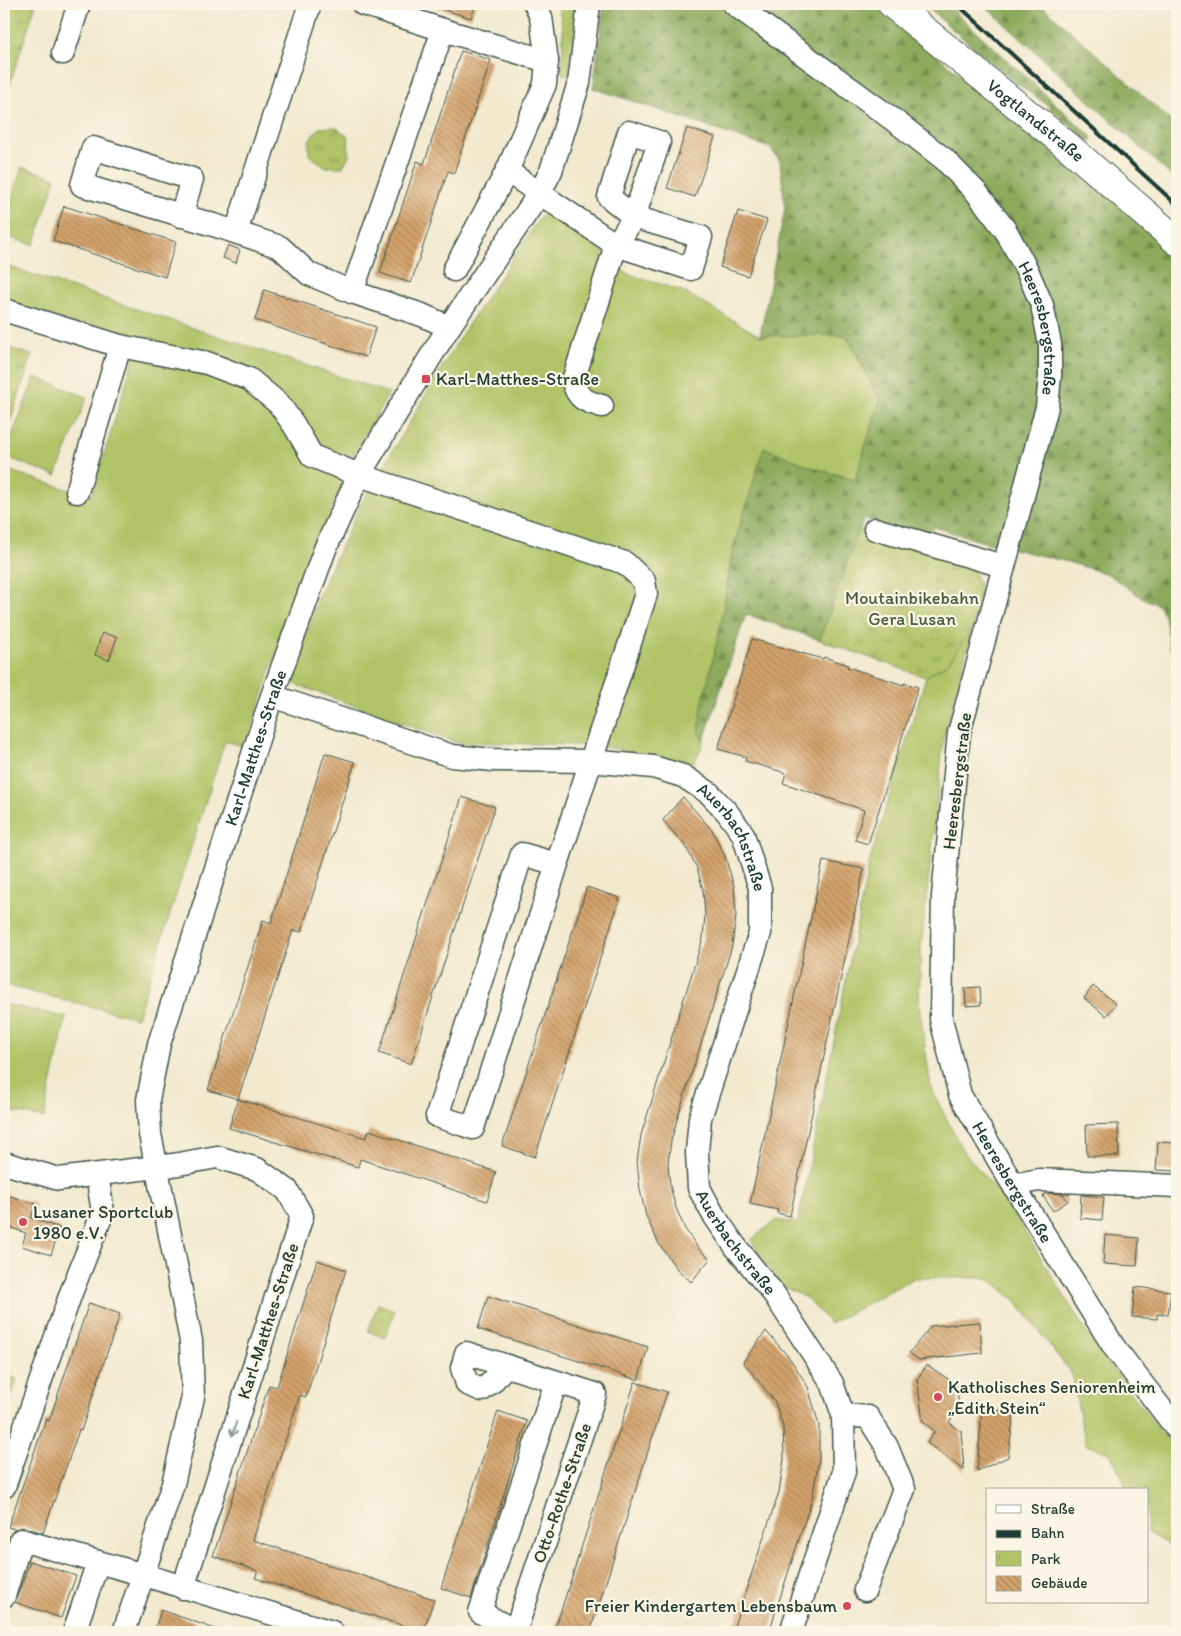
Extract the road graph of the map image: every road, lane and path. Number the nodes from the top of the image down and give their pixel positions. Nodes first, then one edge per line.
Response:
1 (79, 4) edge
2 (310, 4) edge
3 (363, 4) edge
4 (535, 4) edge
5 (589, 4) edge
6 (734, 4) edge
7 (892, 4) edge
8 (443, 30) junction
9 (63, 53) dead end
10 (547, 61) junction
11 (506, 171) junction
12 (539, 194) junction
13 (181, 216) junction
14 (236, 232) junction
15 (1177, 241) edge
16 (616, 245) junction
17 (454, 270) dead end
18 (352, 292) junction
19 (4, 310) edge
20 (449, 327) junction
21 (120, 346) junction
22 (602, 406) dead end
23 (360, 476) junction
24 (77, 492) dead end
25 (875, 529) dead end
26 (1003, 566) junction
27 (272, 696) junction
28 (591, 761) junction
29 (557, 864) junction
30 (4, 1163) edge
31 (156, 1167) junction
32 (97, 1175) junction
33 (1177, 1186) edge
34 (1015, 1188) junction
35 (505, 1366) dead end
36 (556, 1382) junction
37 (842, 1415) junction
38 (1177, 1429) edge
39 (4, 1487) edge
40 (13, 1538) edge
41 (98, 1562) junction
42 (144, 1575) junction
43 (183, 1588) junction
44 (865, 1590) dead end
45 (4, 1596) edge
46 (74, 1632) edge
47 (124, 1632) edge
48 (329, 1632) edge
49 (515, 1632) edge
50 (791, 1632) edge

1 - 9 street
2 - 14 street
3 - 8 street
4 - 10 street
5 - 12 street, Karl-Matthes-Straße
6 - 26 street, Heeresbergstraße
7 - 15 main road, Vogtlandstraße
8 - 10 street
8 - 18 street
10 - 11 street
11 - 12 street
11 - 17 street
12 - 16 street
12 - 20 street, Karl-Matthes-Straße
13 - 13 street
13 - 14 street
14 - 18 street
16 - 16 street
16 - 22 street
18 - 20 street
19 - 21 street
20 - 23 street, Karl-Matthes-Straße
21 - 23 street
21 - 24 street
23 - 27 street, Karl-Matthes-Straße
23 - 28 street
25 - 26 street
26 - 34 street, Heeresbergstraße
27 - 28 street, Auerbachstraße
27 - 31 street, Karl-Matthes-Straße
28 - 29 street
28 - 37 street, Auerbachstraße
29 - 29 street
30 - 32 street, Karl-Matthes-Straße
31 - 32 street, Karl-Matthes-Straße
31 - 42 street, Karl-Matthes-Straße
31 -> 43 street, Karl-Matthes-Straße
32 - 39 street
33 - 34 street
34 - 38 street, Heeresbergstraße
35 - 36 street, Otto-Rothe-Straße
36 - 49 street, Otto-Rothe-Straße
36 - 49 street, Otto-Rothe-Straße
37 - 44 street
37 - 50 street, Auerbachstraße
40 - 41 street
40 - 45 street
41 - 42 street
41 - 46 street
42 - 43 street
42 - 47 street, Karl-Matthes-Straße
43 - 48 street

